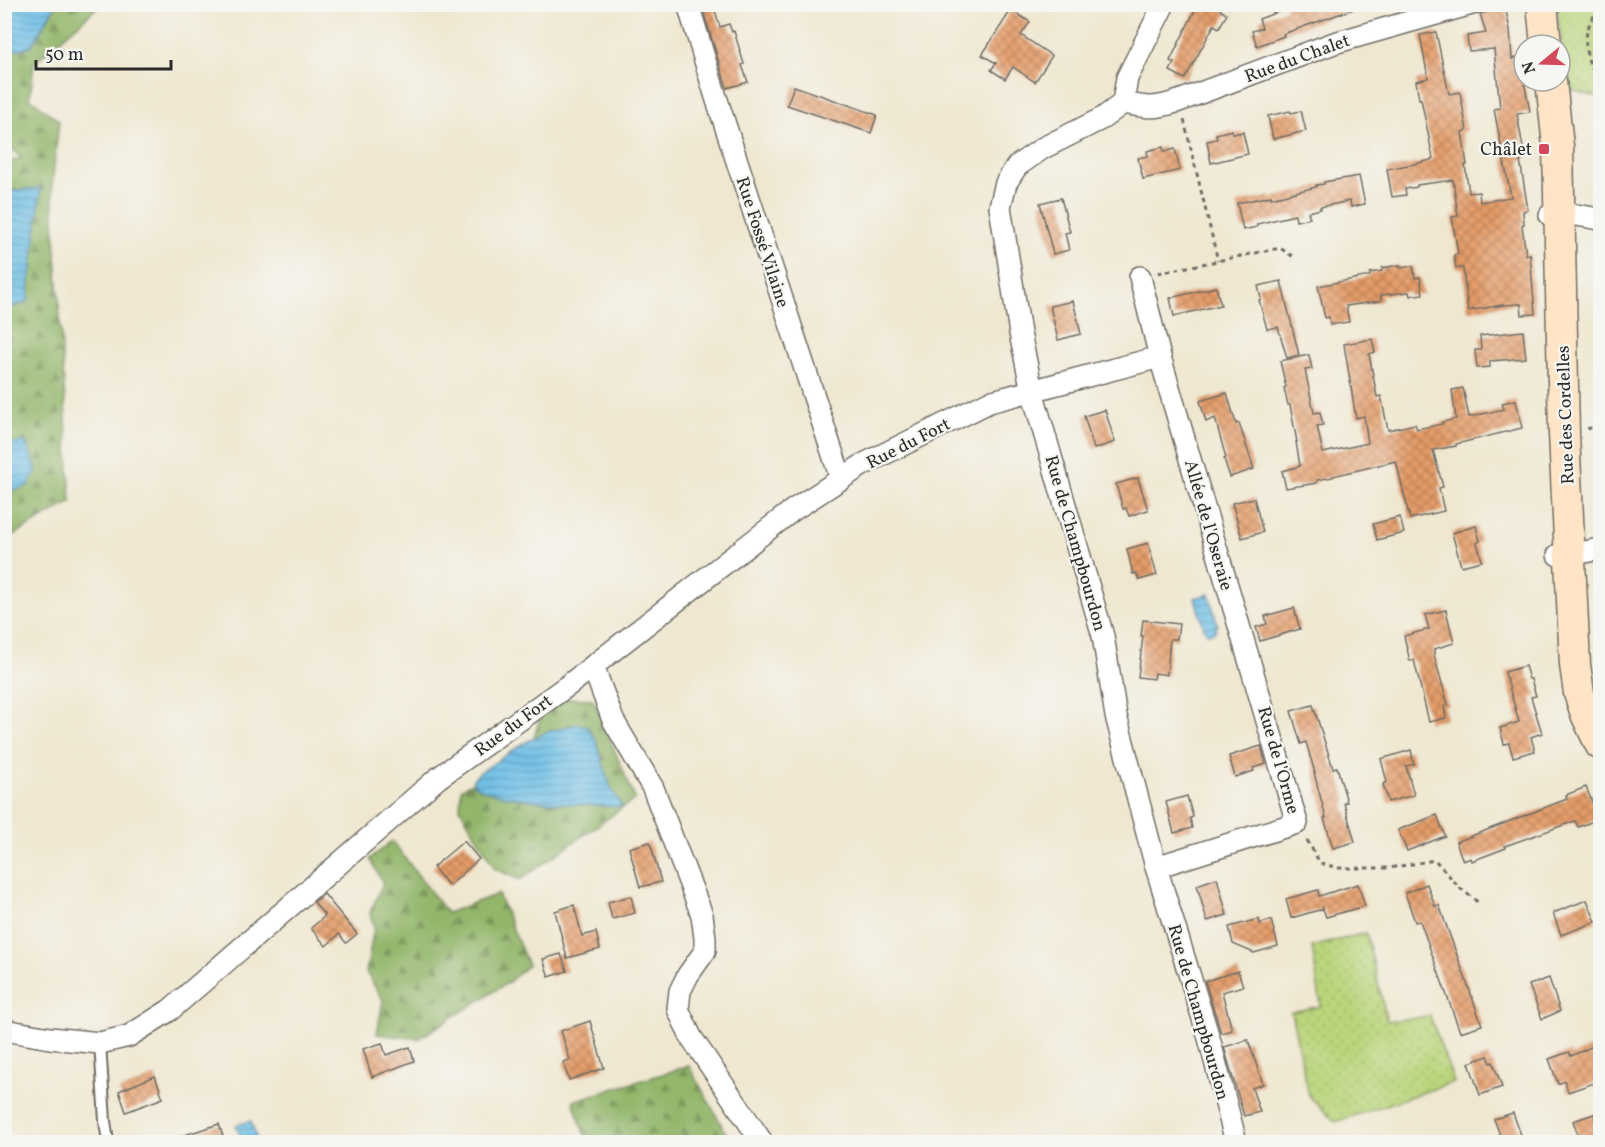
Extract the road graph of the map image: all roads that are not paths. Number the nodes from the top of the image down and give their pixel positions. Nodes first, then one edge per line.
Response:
1 (688, 4) edge
2 (1164, 4) edge
3 (1472, 4) edge
4 (1542, 4) edge
5 (1545, 33) edge
6 (1552, 93) edge
7 (1123, 103) junction
8 (1555, 214) junction
9 (1600, 219) edge
10 (1140, 277) road end
11 (1160, 357) junction
12 (1032, 391) junction
13 (841, 479) junction
14 (1600, 549) edge
15 (1564, 554) junction
16 (593, 666) junction
17 (1259, 693) joint
18 (1600, 744) edge
19 (1156, 867) junction
20 (4, 1030) edge
21 (100, 1043) junction
22 (108, 1143) edge
23 (762, 1143) edge
24 (1236, 1143) edge

1 - 13 street, Rue Fossé Vilaine
2 - 7 street
3 - 7 street, Rue du Chalet
4 - 5 street
6 - 8 street, Rue des Cordelles
7 - 12 street, Rue de Champbourdon
8 - 9 street
8 - 15 street, Rue des Cordelles
10 - 11 street, Allée de l'Oseraie
11 - 12 street
11 - 17 street, Allée de l'Oseraie
12 - 13 street, Rue du Fort
12 - 19 street, Rue de Champbourdon
13 - 16 street, Rue du Fort
14 - 15 street
15 - 18 street, Rue des Cordelles
16 - 21 street, Rue du Fort
16 - 23 street
17 - 19 street, Rue de l'Orme
19 - 24 street, Rue de Champbourdon
20 - 21 street, Rue du Fort
21 - 22 lane

